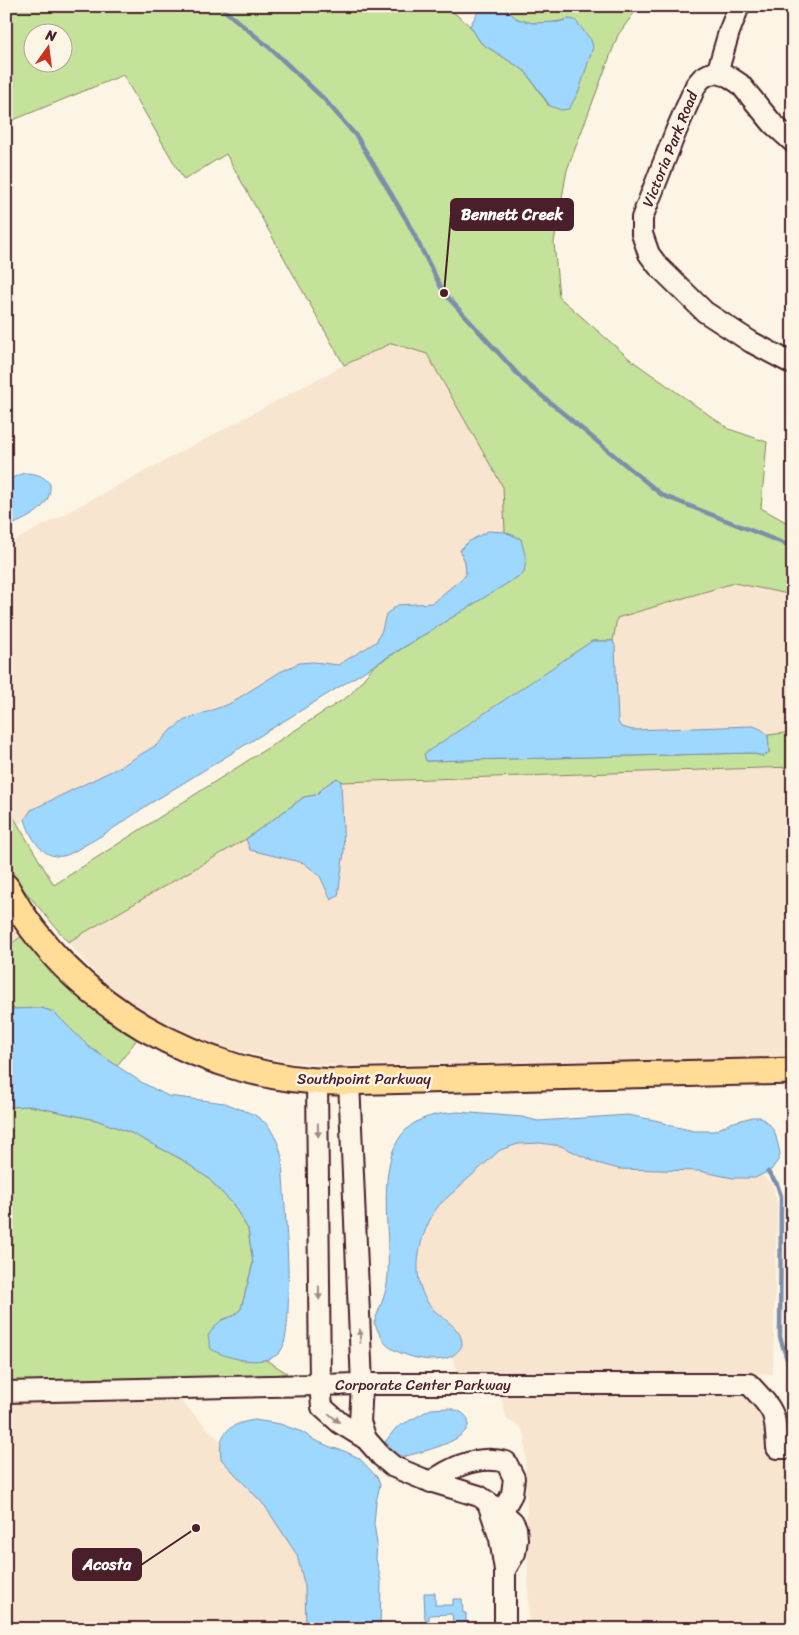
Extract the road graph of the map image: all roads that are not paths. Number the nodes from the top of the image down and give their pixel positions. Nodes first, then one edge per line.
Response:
1 (739, 6) edge
2 (718, 73) junction
3 (793, 142) edge
4 (793, 364) edge
5 (6, 887) edge
6 (793, 1071) edge
7 (317, 1082) junction
8 (349, 1082) junction
9 (362, 1384) junction
10 (320, 1386) junction
11 (6, 1392) edge
12 (366, 1439) junction
13 (793, 1448) edge
14 (431, 1482) junction
15 (501, 1518) junction
16 (505, 1629) edge

1 - 2 street
2 - 3 street
2 - 4 street, Victoria Park Road
5 - 7 main road, Southpoint Parkway
6 - 8 main road, Southpoint Parkway
7 - 8 main road, Southpoint Parkway
7 -> 10 street
9 -> 8 street
9 - 10 street, Corporate Center Parkway
9 - 12 street
9 - 13 street, Corporate Center Parkway
10 - 11 street, Corporate Center Parkway
10 -> 12 street
12 - 14 street
14 - 15 street
14 - 15 street
15 - 16 street

